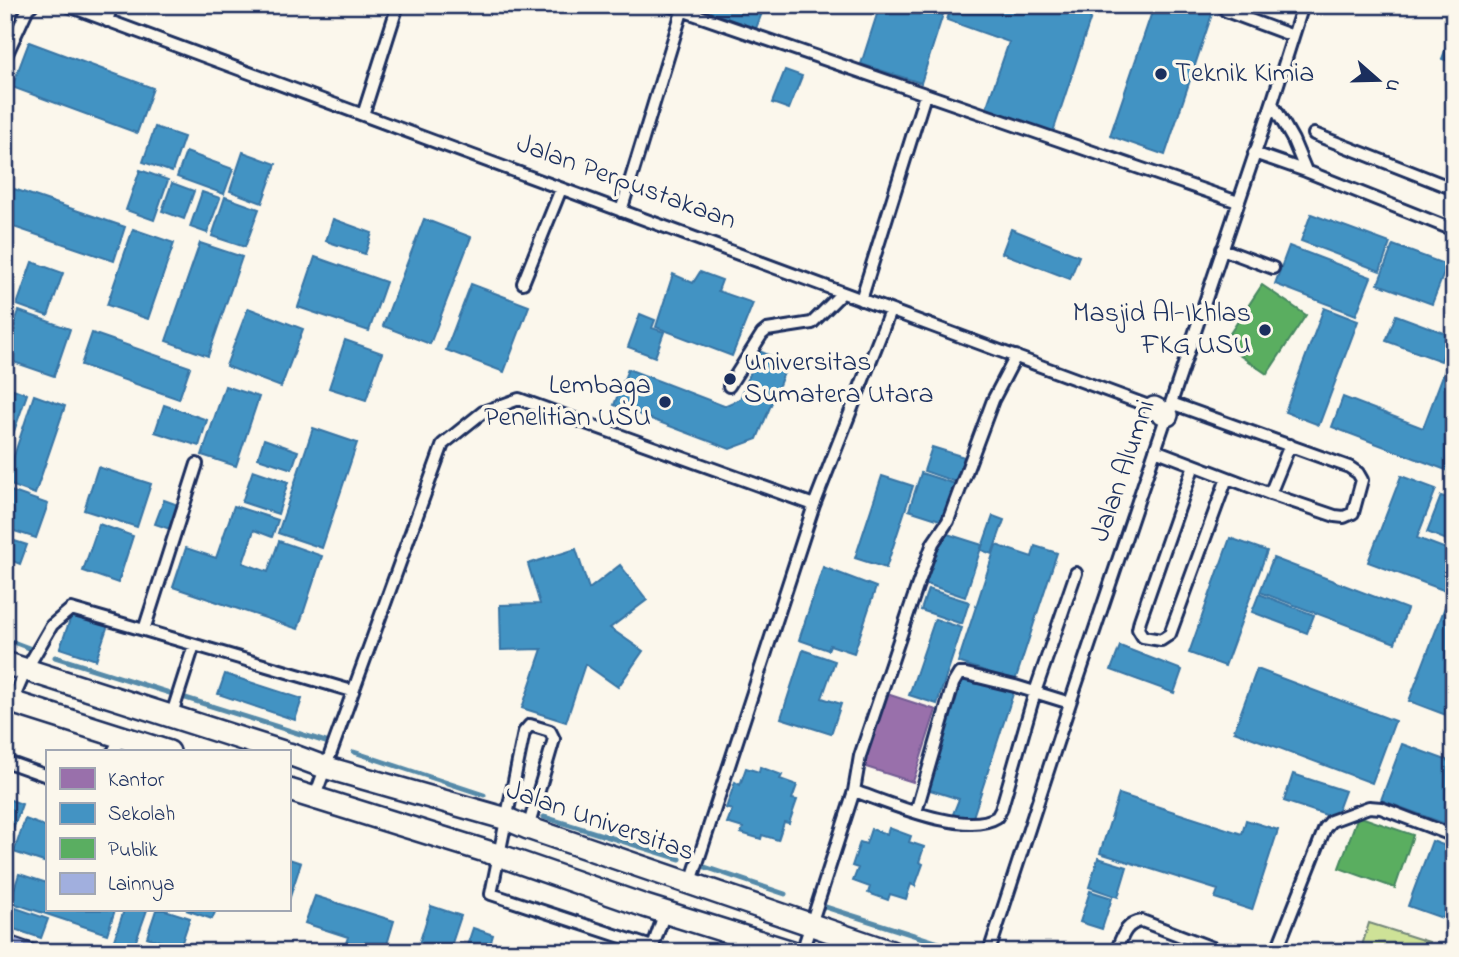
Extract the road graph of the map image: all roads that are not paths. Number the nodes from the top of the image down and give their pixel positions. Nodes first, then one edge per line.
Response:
1 (33, 5) edge
2 (66, 5) edge
3 (112, 5) edge
4 (397, 5) edge
5 (667, 5) edge
6 (1303, 5) edge
7 (683, 8) edge
8 (97, 11) edge
9 (1226, 11) dead end
10 (107, 20) junction
11 (1293, 36) junction
12 (5, 58) edge
13 (925, 95) junction
14 (1272, 103) junction
15 (363, 115) junction
16 (1314, 134) dead end
17 (1254, 153) junction
18 (1306, 171) junction
19 (561, 189) junction
20 (1454, 190) edge
21 (1238, 202) junction
22 (621, 211) junction
23 (1454, 230) edge
24 (1222, 249) junction
25 (1273, 268) dead end
26 (523, 283) dead end
27 (842, 293) junction
28 (861, 300) junction
29 (890, 311) junction
30 (1016, 356) junction
31 (729, 386) dead end
32 (1164, 409) junction
33 (1290, 445) junction
34 (1155, 450) junction
35 (197, 464) dead end
36 (1194, 465) junction
37 (1227, 478) junction
38 (1270, 494) junction
39 (814, 505) junction
40 (1076, 573) dead end
41 (144, 630) junction
42 (194, 645) junction
43 (5, 663) edge
44 (26, 670) junction
45 (352, 691) junction
46 (1035, 692) junction
47 (9, 701) edge
48 (1070, 703) junction
49 (145, 709) junction
50 (171, 717) junction
51 (123, 744) edge
52 (253, 748) edge
53 (158, 750) edge
54 (290, 754) edge
55 (5, 761) edge
56 (324, 767) junction
57 (348, 774) junction
58 (46, 776) edge
59 (290, 790) edge
60 (854, 792) junction
61 (314, 799) junction
62 (337, 806) junction
63 (916, 812) junction
64 (507, 819) junction
65 (528, 828) junction
66 (1454, 836) edge
67 (498, 855) junction
68 (656, 871) junction
69 (691, 882) junction
70 (655, 909) junction
71 (810, 925) junction
72 (844, 944) edge
73 (652, 949) edge
74 (792, 952) edge
75 (802, 952) edge
76 (891, 952) edge
77 (989, 952) edge
78 (1116, 952) edge
79 (1223, 952) edge
80 (1276, 952) edge

1 - 12 lane
2 - 8 lane, Jalan Perpustakaan
3 - 10 lane
4 - 15 lane
5 - 7 lane
6 - 11 lane, Jalan Alumni
7 - 13 lane
7 - 22 lane
8 - 10 lane, Jalan Perpustakaan
9 - 11 lane
10 - 15 lane, Jalan Perpustakaan
11 - 14 lane, Jalan Alumni
13 - 21 lane
13 - 28 lane
14 - 17 lane, Jalan Alumni
14 - 18 lane
15 - 19 lane, Jalan Perpustakaan
16 - 20 lane
17 - 18 lane
17 - 21 lane, Jalan Alumni
18 - 23 lane
19 - 22 lane, Jalan Perpustakaan
19 - 26 lane
21 - 24 lane, Jalan Alumni
22 - 27 lane, Jalan Perpustakaan
24 - 25 lane
24 - 32 lane, Jalan Alumni
27 - 28 lane, Jalan Perpustakaan
27 - 31 lane
28 - 29 lane, Jalan Perpustakaan
29 - 30 lane, Jalan Perpustakaan
29 - 39 lane
30 - 32 lane, Jalan Perpustakaan
30 - 60 lane
32 - 33 lane, Jalan Perpustakaan
32 - 34 lane, Jalan Alumni
33 - 38 lane
33 - 38 lane, Jalan Perpustakaan
34 - 36 lane
34 - 48 lane, Jalan Alumni
35 - 41 lane
36 - 37 lane
36 - 37 lane
37 - 38 lane
39 - 45 lane
39 - 69 lane
40 - 46 lane
41 - 42 lane
41 - 44 lane
42 - 45 lane
42 - 50 lane
43 - 44 street
44 - 47 lane
44 - 49 street
45 - 56 lane
46 - 48 lane
46 - 63 lane
46 - 63 lane
47 - 51 street
48 - 77 lane, Jalan Alumni
49 - 50 street
49 - 51 street
50 - 52 street
51 - 53 street
54 - 56 street, Jalan Universitas
55 - 58 lane
56 - 57 street, Jalan Universitas
56 - 61 lane
57 - 62 street
57 - 64 street, Jalan Universitas
59 - 61 street
60 - 63 lane
60 - 71 lane
61 - 62 street
62 - 67 street
64 - 65 street, Jalan Universitas
64 - 65 lane
64 - 67 lane
65 - 68 street, Jalan Universitas
66 - 80 lane
67 - 70 street
67 - 73 lane
68 - 69 street, Jalan Universitas
68 - 70 street
69 - 71 street, Jalan Universitas
70 - 73 lane
70 - 74 street
71 - 72 street, Jalan Universitas
71 - 75 lane
72 - 76 street, Jalan Universitas
78 - 79 lane

